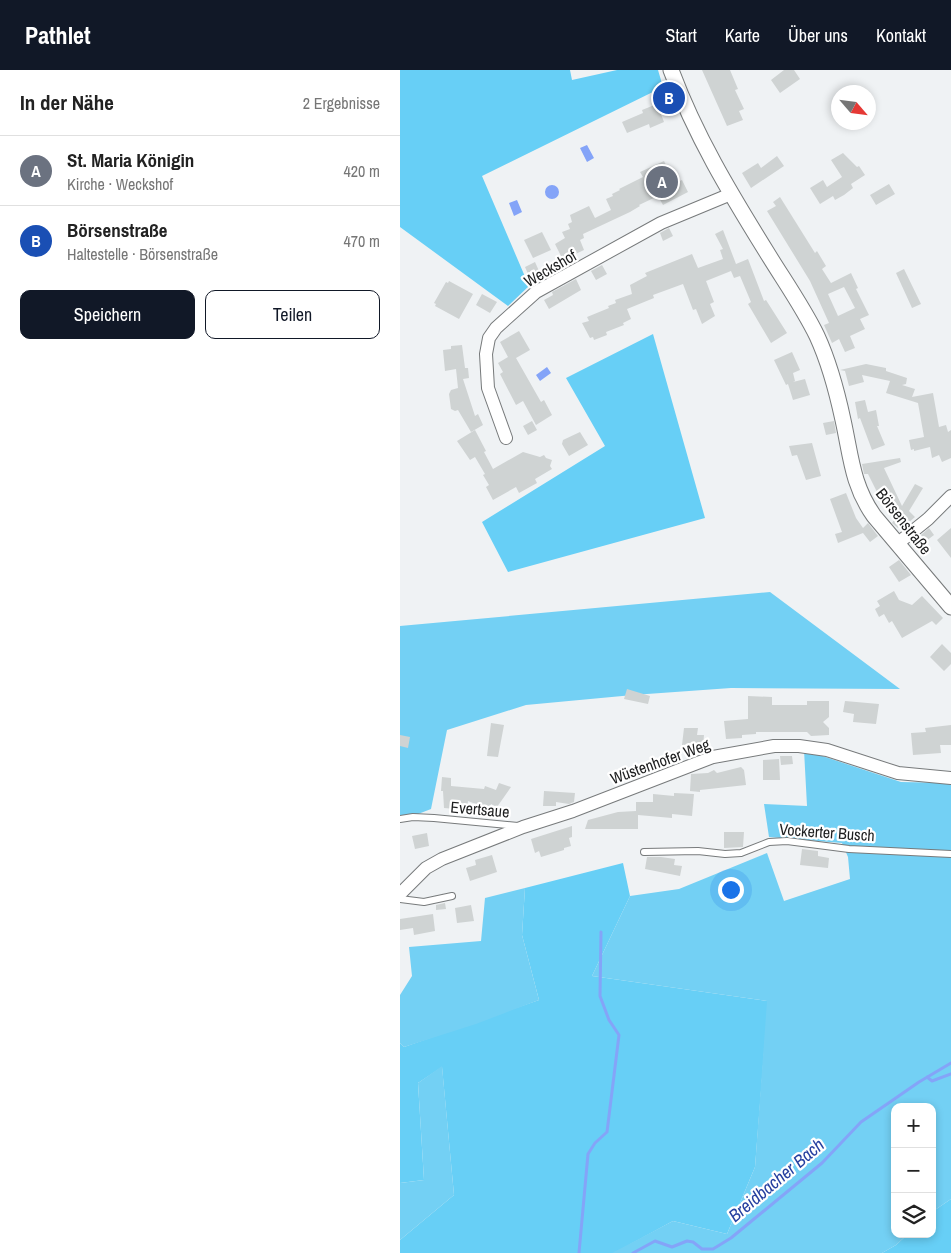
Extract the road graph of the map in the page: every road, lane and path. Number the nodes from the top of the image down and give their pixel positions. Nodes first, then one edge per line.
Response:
1 (671, 70) edge
2 (731, 194) junction
3 (506, 438) dead end
4 (951, 496) edge
5 (897, 544) junction
6 (951, 607) edge
7 (951, 778) edge
8 (400, 819) edge
9 (523, 826) junction
10 (644, 852) dead end
11 (951, 854) edge
12 (400, 894) edge
13 (452, 896) dead end
14 (400, 899) edge

1 - 2 street, Börsenstraße
2 - 3 street, Weckshof
2 - 5 street, Börsenstraße
4 - 5 street
5 - 6 street, Börsenstraße
7 - 9 street, Wüstenhofer Weg
8 - 9 lane, Evertsaue
9 - 12 street, Wüstenhofer Weg
10 - 11 lane, Vockerter Busch
13 - 14 lane

